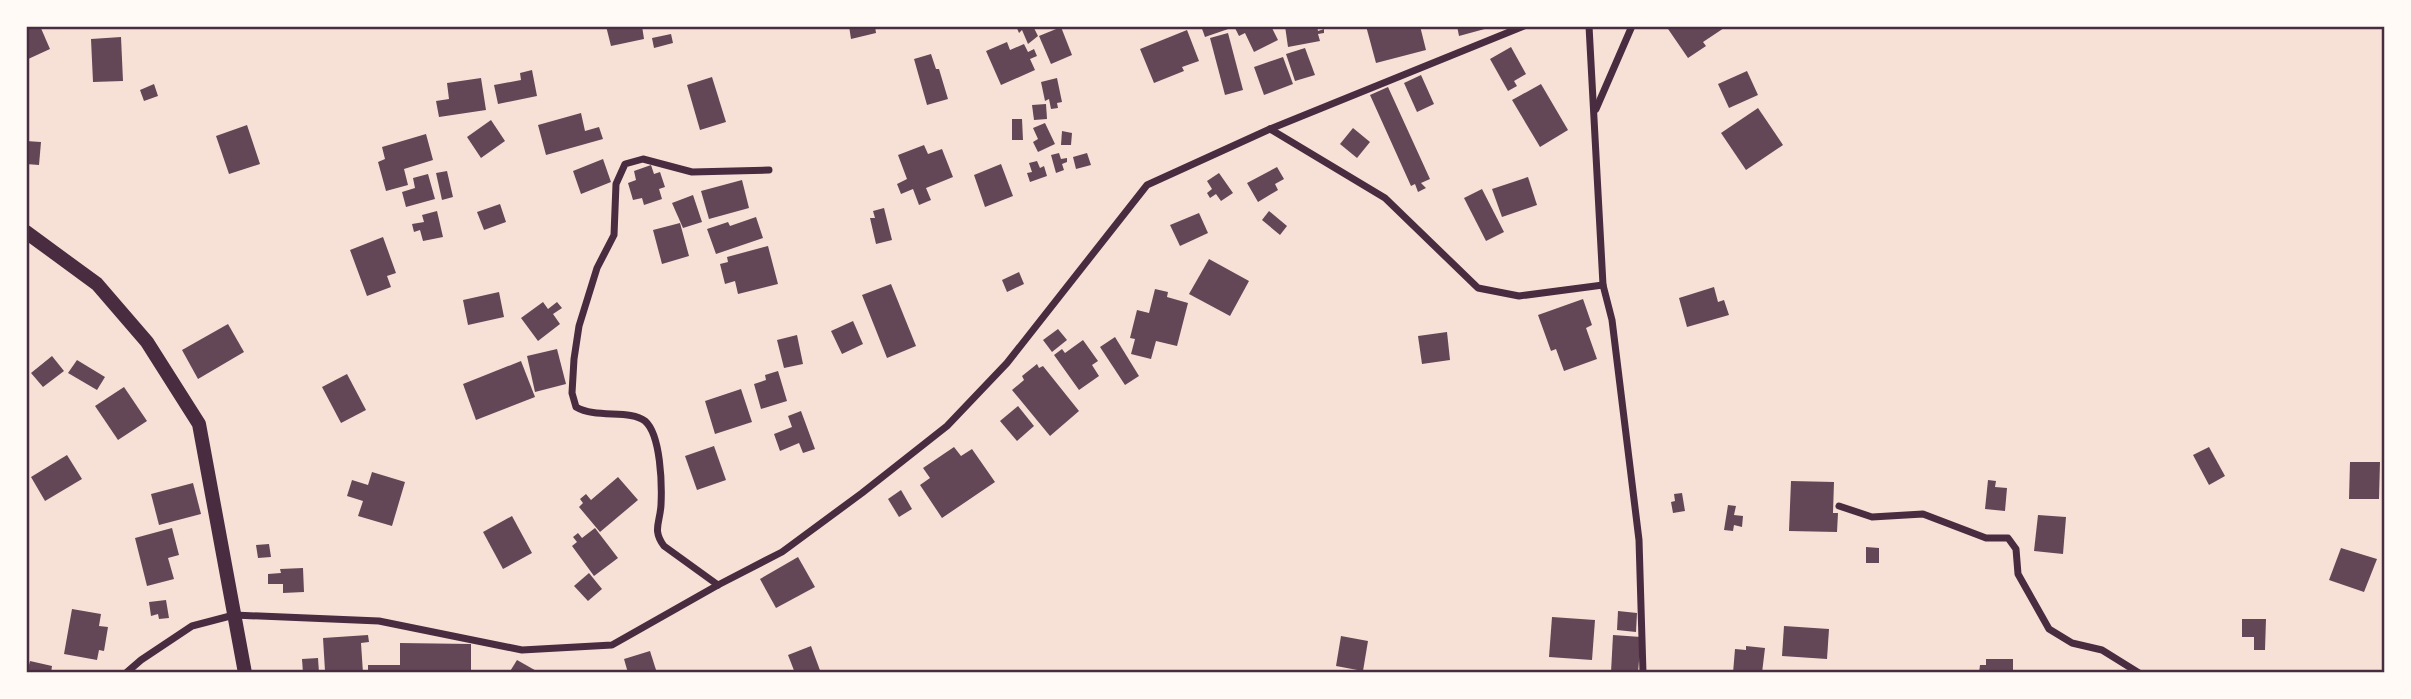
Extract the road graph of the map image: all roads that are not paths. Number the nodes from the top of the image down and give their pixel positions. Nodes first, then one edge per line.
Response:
1 (1524, 26) edge
2 (1589, 26) edge
3 (1632, 26) edge
4 (1594, 113) junction
5 (1270, 129) junction
6 (769, 170) dead end
7 (26, 232) edge
8 (1603, 285) junction
9 (1839, 506) dead end
10 (718, 585) junction
11 (233, 615) junction
12 (126, 673) edge
13 (245, 673) edge
14 (1643, 673) edge
15 (2139, 673) edge

1 - 5 street
2 - 4 street
3 - 4 street
4 - 8 street
5 - 8 street
5 - 10 street
6 - 10 street
7 - 11 main road
8 - 14 street
9 - 15 street
10 - 11 street
11 - 12 street
11 - 13 main road

